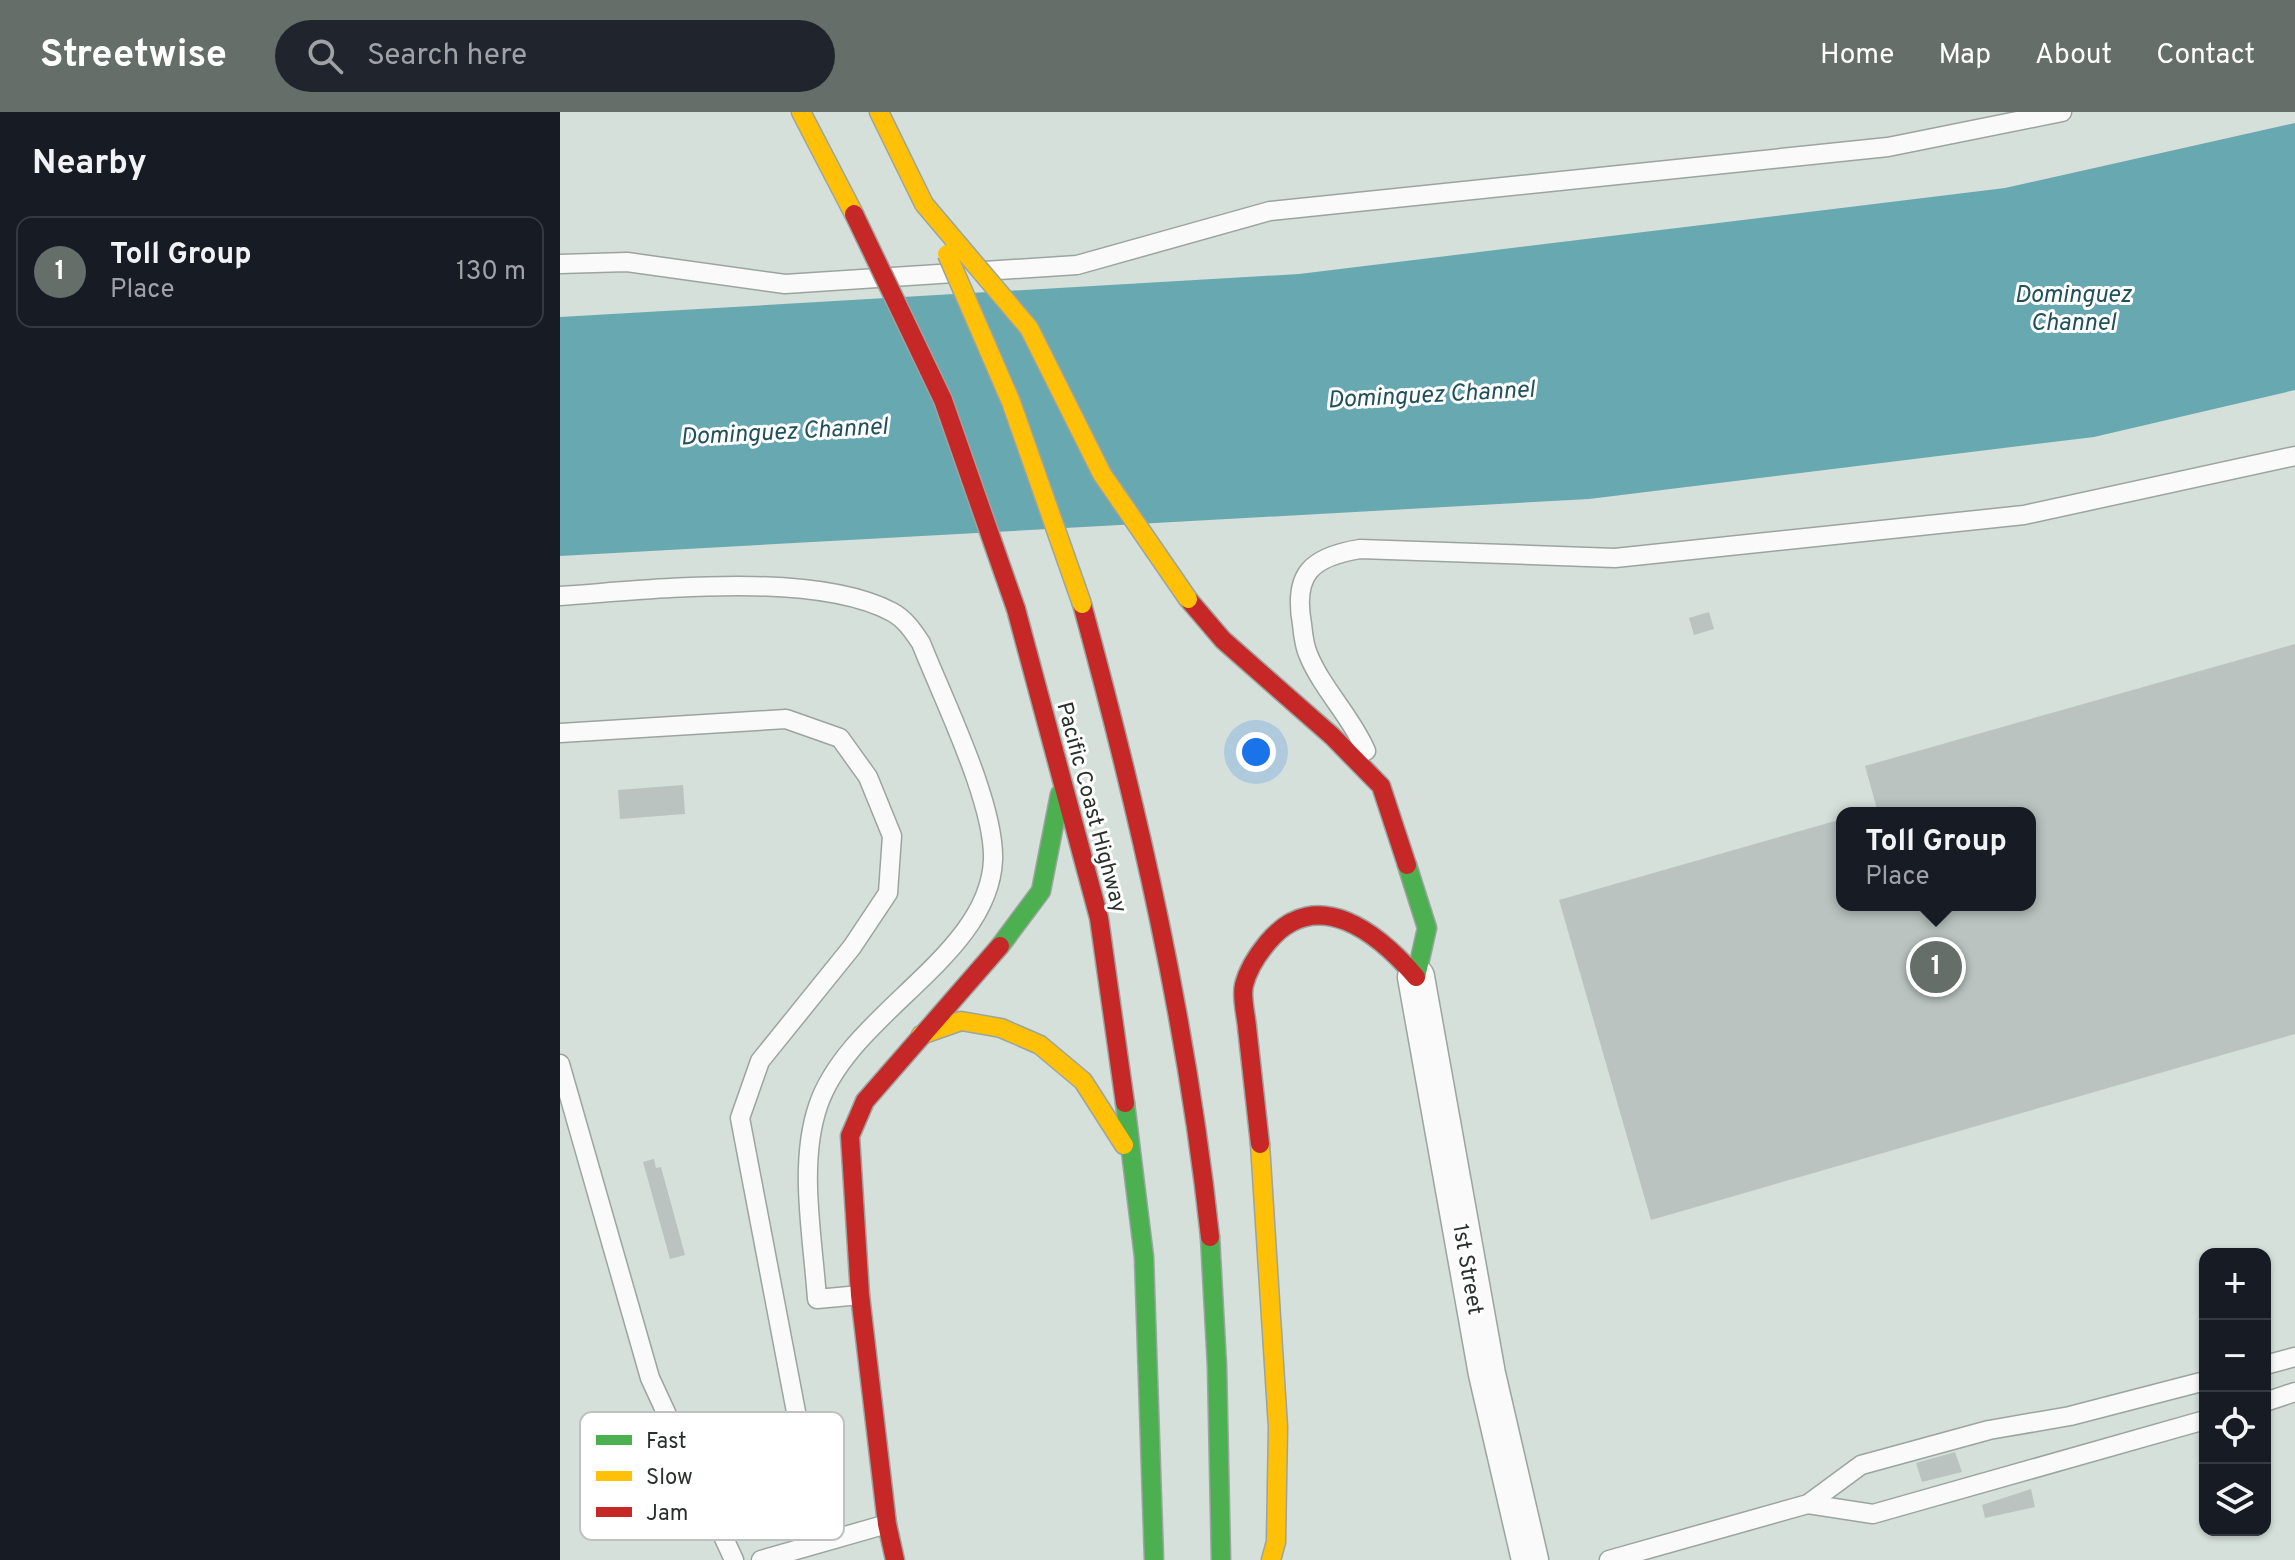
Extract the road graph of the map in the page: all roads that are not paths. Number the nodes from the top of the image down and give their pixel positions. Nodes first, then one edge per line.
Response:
1 (801, 112) edge
2 (879, 112) edge
3 (2062, 112) edge
4 (924, 204) junction
5 (560, 264) edge
6 (2295, 456) edge
7 (560, 596) edge
8 (560, 733) edge
9 (1060, 780) junction
10 (1381, 786) junction
11 (1416, 977) junction
12 (921, 1035) junction
13 (560, 1064) edge
14 (1131, 1155) junction
15 (860, 1295) junction
16 (2295, 1357) edge
17 (2271, 1363) edge
18 (2199, 1383) edge
19 (2295, 1392) edge
20 (2271, 1400) edge
21 (666, 1412) edge
22 (796, 1412) edge
23 (2199, 1422) edge
24 (1808, 1504) junction
25 (887, 1524) junction
26 (844, 1536) edge
27 (725, 1540) edge
28 (820, 1540) edge
29 (831, 1540) edge
30 (821, 1543) junction
31 (734, 1560) edge
32 (761, 1560) edge
33 (895, 1560) edge
34 (1154, 1560) edge
35 (1221, 1560) edge
36 (1271, 1560) edge
37 (1530, 1560) edge
38 (1609, 1560) edge

1 - 9 highway, Pacific Coast Highway, bridge
2 - 4 highway, Pacific Coast Highway
3 - 5 lane
4 - 10 highway, bridge
4 - 35 highway, Pacific Coast Highway, bridge
6 - 10 lane
7 - 15 lane
8 - 22 lane
9 - 12 highway
9 - 14 highway, Pacific Coast Highway
10 - 11 highway
11 - 36 highway
11 - 37 street, 1st Street
12 - 14 highway
12 - 15 highway
13 - 21 lane
14 - 34 highway, Pacific Coast Highway
15 - 25 highway
16 - 17 lane
18 - 24 lane
19 - 20 lane
23 - 24 lane
24 - 38 lane
25 - 26 lane
25 - 33 highway
27 - 31 lane
28 - 30 lane
29 - 30 lane
30 - 32 lane

